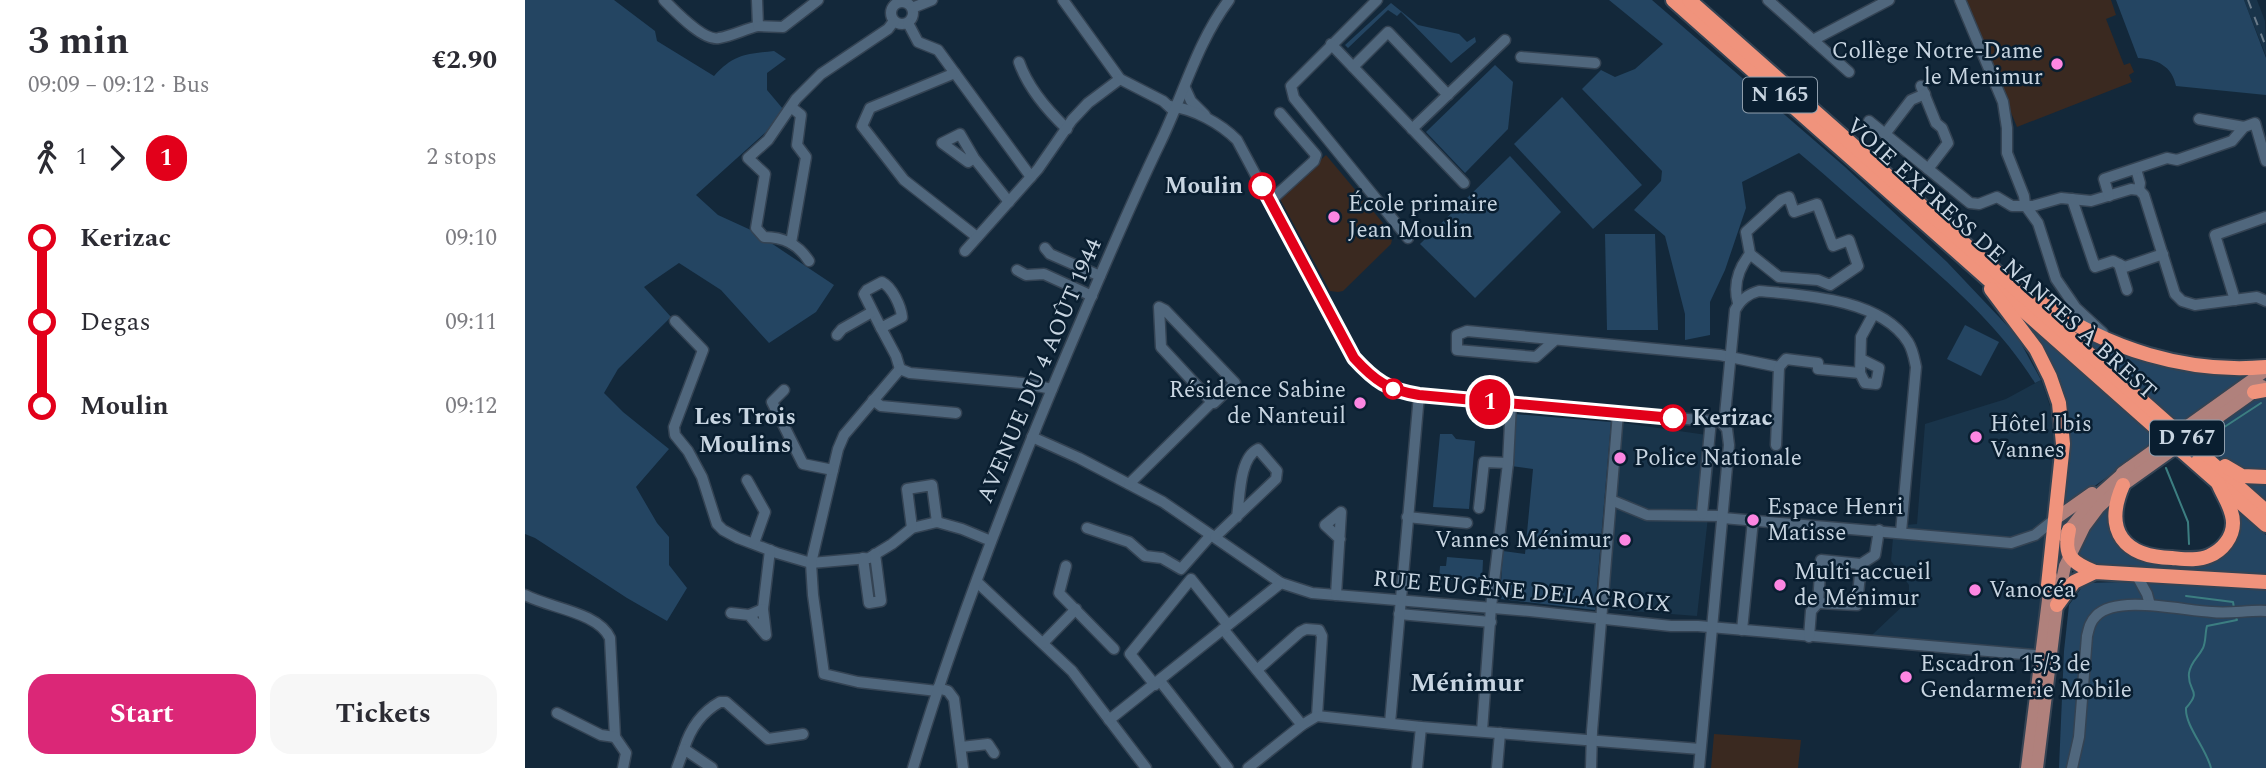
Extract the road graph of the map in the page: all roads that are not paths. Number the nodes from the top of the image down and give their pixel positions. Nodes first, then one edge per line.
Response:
1 (664, 0) edge
2 (757, 0) edge
3 (818, 0) edge
4 (932, 0) edge
5 (1063, 0) edge
6 (1229, 0) edge
7 (1377, 0) edge
8 (1673, 0) edge
9 (1689, 0) edge
10 (1768, 0) edge
11 (1889, 0) edge
12 (1960, 0) edge
13 (895, 2) edge
14 (912, 8) junction
15 (894, 21) junction
16 (908, 23) junction
17 (758, 26) junction
18 (1505, 40) dead end
19 (1813, 40) junction
20 (1331, 44) junction
21 (1521, 57) dead end
22 (1019, 62) dead end
23 (1595, 63) dead end
24 (1353, 66) junction
25 (1849, 72) dead end
26 (955, 73) junction
27 (1120, 79) junction
28 (1185, 88) junction
29 (1448, 95) junction
30 (791, 107) junction
31 (1174, 108) junction
32 (1280, 113) dead end
33 (2199, 119) dead end
34 (1209, 121) junction
35 (1869, 121) dead end
36 (2243, 127) junction
37 (1067, 129) junction
38 (1412, 129) junction
39 (1885, 134) junction
40 (1232, 135) junction
41 (974, 158) dead end
42 (2266, 161) edge
43 (1928, 169) junction
44 (2136, 169) junction
45 (1031, 177) junction
46 (1464, 183) dead end
47 (2139, 190) junction
48 (2109, 196) junction
49 (2072, 199) junction
50 (1271, 201) junction
51 (1009, 202) junction
52 (2025, 205) junction
53 (2266, 217) edge
54 (978, 237) junction
55 (1408, 238) dead end
56 (791, 243) junction
57 (1045, 248) dead end
58 (965, 251) dead end
59 (1750, 254) junction
60 (2163, 254) junction
61 (809, 261) dead end
62 (2119, 264) junction
63 (1984, 268) junction
64 (1017, 270) dead end
65 (1100, 276) junction
66 (1830, 285) junction
67 (2127, 290) dead end
68 (1092, 296) junction
69 (1830, 298) junction
70 (2235, 300) junction
71 (2266, 301) edge
72 (1738, 303) junction
73 (872, 312) junction
74 (1873, 315) junction
75 (675, 321) dead end
76 (881, 328) junction
77 (837, 335) dead end
78 (1555, 340) junction
79 (2110, 341) junction
80 (1731, 358) junction
81 (1861, 359) junction
82 (1779, 367) junction
83 (900, 369) junction
84 (2266, 369) edge
85 (1860, 373) junction
86 (2262, 388) edge
87 (1052, 389) junction
88 (784, 390) dead end
89 (1419, 395) junction
90 (873, 400) junction
91 (1212, 402) junction
92 (1511, 404) junction
93 (956, 413) dead end
94 (1618, 413) junction
95 (1716, 421) junction
96 (1032, 437) junction
97 (1776, 445) dead end
98 (2195, 453) junction
99 (1508, 463) junction
100 (2129, 468) junction
101 (833, 470) junction
102 (2266, 477) edge
103 (747, 480) dead end
104 (2218, 483) junction
105 (1129, 484) junction
106 (2123, 485) junction
107 (1611, 500) junction
108 (1479, 508) dead end
109 (2266, 511) edge
110 (1702, 514) junction
111 (1237, 517) junction
112 (1407, 517) junction
113 (1723, 517) junction
114 (2055, 519) junction
115 (1753, 520) junction
116 (937, 522) junction
117 (1467, 523) dead end
118 (2266, 525) edge
119 (912, 528) junction
120 (1087, 528) dead end
121 (1879, 530) junction
122 (2069, 530) junction
123 (1901, 532) junction
124 (1213, 536) junction
125 (1340, 539) dead end
126 (991, 541) junction
127 (754, 543) junction
128 (770, 550) junction
129 (875, 554) junction
130 (2069, 555) junction
131 (863, 558) junction
132 (811, 563) junction
133 (1861, 564) junction
134 (1066, 566) dead end
135 (2095, 572) junction
136 (2136, 573) junction
137 (977, 582) junction
138 (2266, 582) edge
139 (1280, 583) junction
140 (2048, 585) junction
141 (525, 595) edge
142 (1336, 595) junction
143 (1401, 601) junction
144 (1818, 603) junction
145 (2057, 605) junction
146 (2150, 605) junction
147 (1491, 607) junction
148 (763, 609) junction
149 (1076, 609) junction
150 (2266, 611) edge
151 (731, 613) dead end
152 (1399, 614) junction
153 (749, 615) junction
154 (1602, 620) junction
155 (1490, 622) junction
156 (1226, 627) junction
157 (1713, 627) junction
158 (1742, 629) junction
159 (1809, 637) junction
160 (1044, 643) junction
161 (1114, 649) dead end
162 (2045, 655) junction
163 (1257, 670) junction
164 (1157, 683) junction
165 (937, 690) junction
166 (558, 713) dead end
167 (1317, 716) junction
168 (1109, 720) junction
169 (1390, 723) junction
170 (1302, 725) junction
171 (1420, 726) junction
172 (1482, 731) junction
173 (1500, 733) junction
174 (803, 734) dead end
175 (615, 737) junction
176 (1592, 740) junction
177 (961, 747) junction
178 (684, 749) junction
179 (1700, 749) junction
180 (994, 753) dead end
181 (623, 768) edge
182 (677, 768) edge
183 (712, 768) edge
184 (913, 768) edge
185 (963, 768) edge
186 (1146, 768) edge
187 (1228, 768) edge
188 (1248, 768) edge
189 (1417, 768) edge
190 (1497, 768) edge
191 (1591, 768) edge
192 (1699, 768) edge
193 (2027, 768) edge
194 (2037, 768) edge
195 (2072, 768) edge

1 - 17 street
2 - 17 street
3 - 17 street
4 - 14 street
5 - 27 street
6 - 28 street, AVENUE DU 4 AOÛT 1944
7 - 20 street
8 - 63 highway, VOIE EXPRESS DE NANTES À BREST / N 165
9 - 63 highway, VOIE EXPRESS DE NANTES À BREST / N 165
10 - 19 street
11 - 19 street
12 - 52 street
13 - 14 street
13 - 15 street
14 - 16 street
15 - 16 street
15 - 30 street
16 - 26 street
18 - 29 street
19 - 25 street
20 - 24 street
20 - 55 street
21 - 23 street
22 - 37 street
24 - 29 street
24 - 38 street
26 - 45 street
26 - 54 street
27 - 31 street
27 - 37 street
28 - 31 street, AVENUE DU 4 AOÛT 1944
28 - 34 street
29 - 38 street
30 - 56 street
30 - 56 street
31 - 34 street
31 - 40 street
31 - 65 street, AVENUE DU 4 AOÛT 1944
32 - 50 street
33 - 36 street
34 - 40 street
35 - 39 street
36 - 42 street
36 - 44 street
37 - 45 street
38 - 46 street
39 - 43 street
39 - 43 street
40 - 50 street
41 - 51 street
43 - 52 street
44 - 47 street
44 - 48 street
45 - 51 street
47 - 48 street
47 - 60 street
48 - 49 street
49 - 52 street
49 - 62 street
50 - 89 street
51 - 54 street
52 - 79 street
53 - 70 street
54 - 58 street
56 - 61 street
57 - 65 street
59 - 66 street
59 - 66 street
59 - 72 street
60 - 62 street
60 - 70 street
62 - 67 street
63 - 79 highway
63 - 98 highway, VOIE EXPRESS DE NANTES À BREST / N 165, bridge
63 - 114 highway
64 - 68 street
65 - 68 street, AVENUE DU 4 AOÛT 1944
66 - 69 street
68 - 87 street, AVENUE DU 4 AOÛT 1944
69 - 72 street
69 - 74 street
70 - 71 street
72 - 80 street
73 - 76 street
73 - 76 street
73 - 77 street
74 - 81 street
74 - 123 street
75 - 127 street
76 - 83 street
78 - 78 street
78 - 80 street
79 - 84 highway
80 - 82 street
80 - 95 street
81 - 85 street
81 - 85 street
82 - 85 street
82 - 97 street
83 - 87 street
83 - 90 street
84 - 100 main road, D 767
86 - 106 main road, D 767
87 - 96 street, AVENUE DU 4 AOÛT 1944
88 - 101 street
89 - 92 street
89 - 112 street
90 - 93 street
90 - 101 street
91 - 91 street
91 - 105 street
92 - 94 street
92 - 99 street
94 - 95 street
94 - 107 street
95 - 110 street
95 - 113 street
96 - 105 street, RUE EUGÈNE DELACROIX
96 - 126 street, AVENUE DU 4 AOÛT 1944
98 - 102 highway
98 - 104 highway, VOIE EXPRESS DE NANTES À BREST / N 165
98 - 109 highway, VOIE EXPRESS DE NANTES À BREST / N 165
99 - 108 street
99 - 147 street
100 - 114 main road
100 - 122 main road, D 767
101 - 132 street
103 - 127 street
104 - 106 highway
104 - 118 highway, VOIE EXPRESS DE NANTES À BREST / N 165
105 - 124 street, RUE EUGÈNE DELACROIX
106 - 130 main road, D 767
107 - 110 street
107 - 154 street
110 - 113 street
111 - 111 street
111 - 124 street
112 - 117 street
112 - 143 street
113 - 115 street
113 - 157 street
114 - 123 street
114 - 140 highway
115 - 121 street
115 - 158 street
116 - 119 street
116 - 119 street
116 - 126 street
119 - 129 street
120 - 124 street
121 - 123 street
121 - 133 street
122 - 130 highway
122 - 140 main road, D 767
124 - 139 street, RUE EUGÈNE DELACROIX
125 - 142 street
126 - 137 street, AVENUE DU 4 AOÛT 1944
127 - 128 street
128 - 132 street
128 - 148 street
129 - 131 street
129 - 131 street
130 - 135 highway
130 - 145 main road, D 767
131 - 132 street
132 - 165 street
133 - 144 street
133 - 144 street
134 - 149 street
135 - 136 highway
135 - 145 highway
136 - 138 highway
136 - 146 street
137 - 160 street
137 - 165 street, AVENUE DU 4 AOÛT 1944
139 - 142 street, RUE EUGÈNE DELACROIX
139 - 156 street
140 - 162 main road, D 767
141 - 175 street
142 - 143 street, RUE EUGÈNE DELACROIX
143 - 147 street, RUE EUGÈNE DELACROIX
143 - 152 street
144 - 159 street
145 - 162 main road, D 767
146 - 150 street
146 - 195 street
147 - 154 street, RUE EUGÈNE DELACROIX
147 - 155 street
148 - 153 street
148 - 153 street
149 - 160 street
149 - 161 street
151 - 153 street
152 - 155 street
152 - 169 street
154 - 157 street, RUE EUGÈNE DELACROIX
154 - 176 street
155 - 172 street
156 - 163 street
156 - 164 street
156 - 164 street
157 - 158 street, RUE EUGÈNE DELACROIX
157 - 179 street
158 - 159 street, RUE EUGÈNE DELACROIX
159 - 162 street, RUE EUGÈNE DELACROIX
160 - 168 street
162 - 193 main road, D 767
162 - 194 main road, D 767
163 - 167 street
163 - 170 street
164 - 168 street
164 - 187 street
165 - 177 street
165 - 184 street, AVENUE DU 4 AOÛT 1944
166 - 175 street
167 - 169 street
167 - 170 street
168 - 186 street
169 - 171 street
170 - 188 street
171 - 172 street
171 - 189 street
172 - 173 street
173 - 176 street
173 - 190 street
174 - 178 street
175 - 181 street
176 - 179 street
176 - 191 street
177 - 180 street
177 - 185 street
178 - 182 street
178 - 183 street
179 - 192 street

